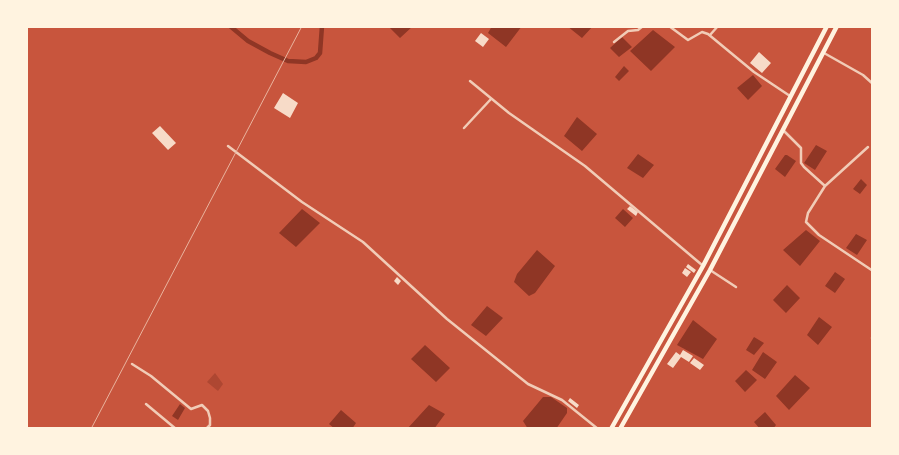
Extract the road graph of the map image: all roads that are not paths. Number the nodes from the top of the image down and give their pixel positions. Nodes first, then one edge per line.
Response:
1 (644, 26) edge
2 (669, 26) edge
3 (718, 26) edge
4 (827, 26) edge
5 (837, 26) edge
6 (710, 35) junction
7 (614, 42) dead end
8 (824, 53) junction
9 (470, 81) dead end
10 (873, 84) edge
11 (791, 97) junction
12 (490, 99) junction
13 (464, 128) dead end
14 (783, 130) junction
15 (228, 146) dead end
16 (868, 147) dead end
17 (825, 186) junction
18 (703, 266) junction
19 (710, 270) junction
20 (873, 271) edge
21 (736, 287) dead end
22 (132, 364) dead end
23 (146, 404) dead end
24 (176, 429) edge
25 (206, 429) edge
26 (598, 429) edge
27 (611, 429) edge
28 (620, 429) edge

1 - 7 street
2 - 6 street
3 - 6 street
4 - 11 highway
5 - 8 highway
6 - 11 street
8 - 10 street
8 - 14 highway
9 - 12 street
11 - 18 highway
12 - 13 street
12 - 18 street
14 - 17 street
14 - 19 highway
15 - 26 street
16 - 17 street
17 - 20 street
18 - 27 highway
19 - 21 street
19 - 28 highway
22 - 25 street
23 - 24 street

